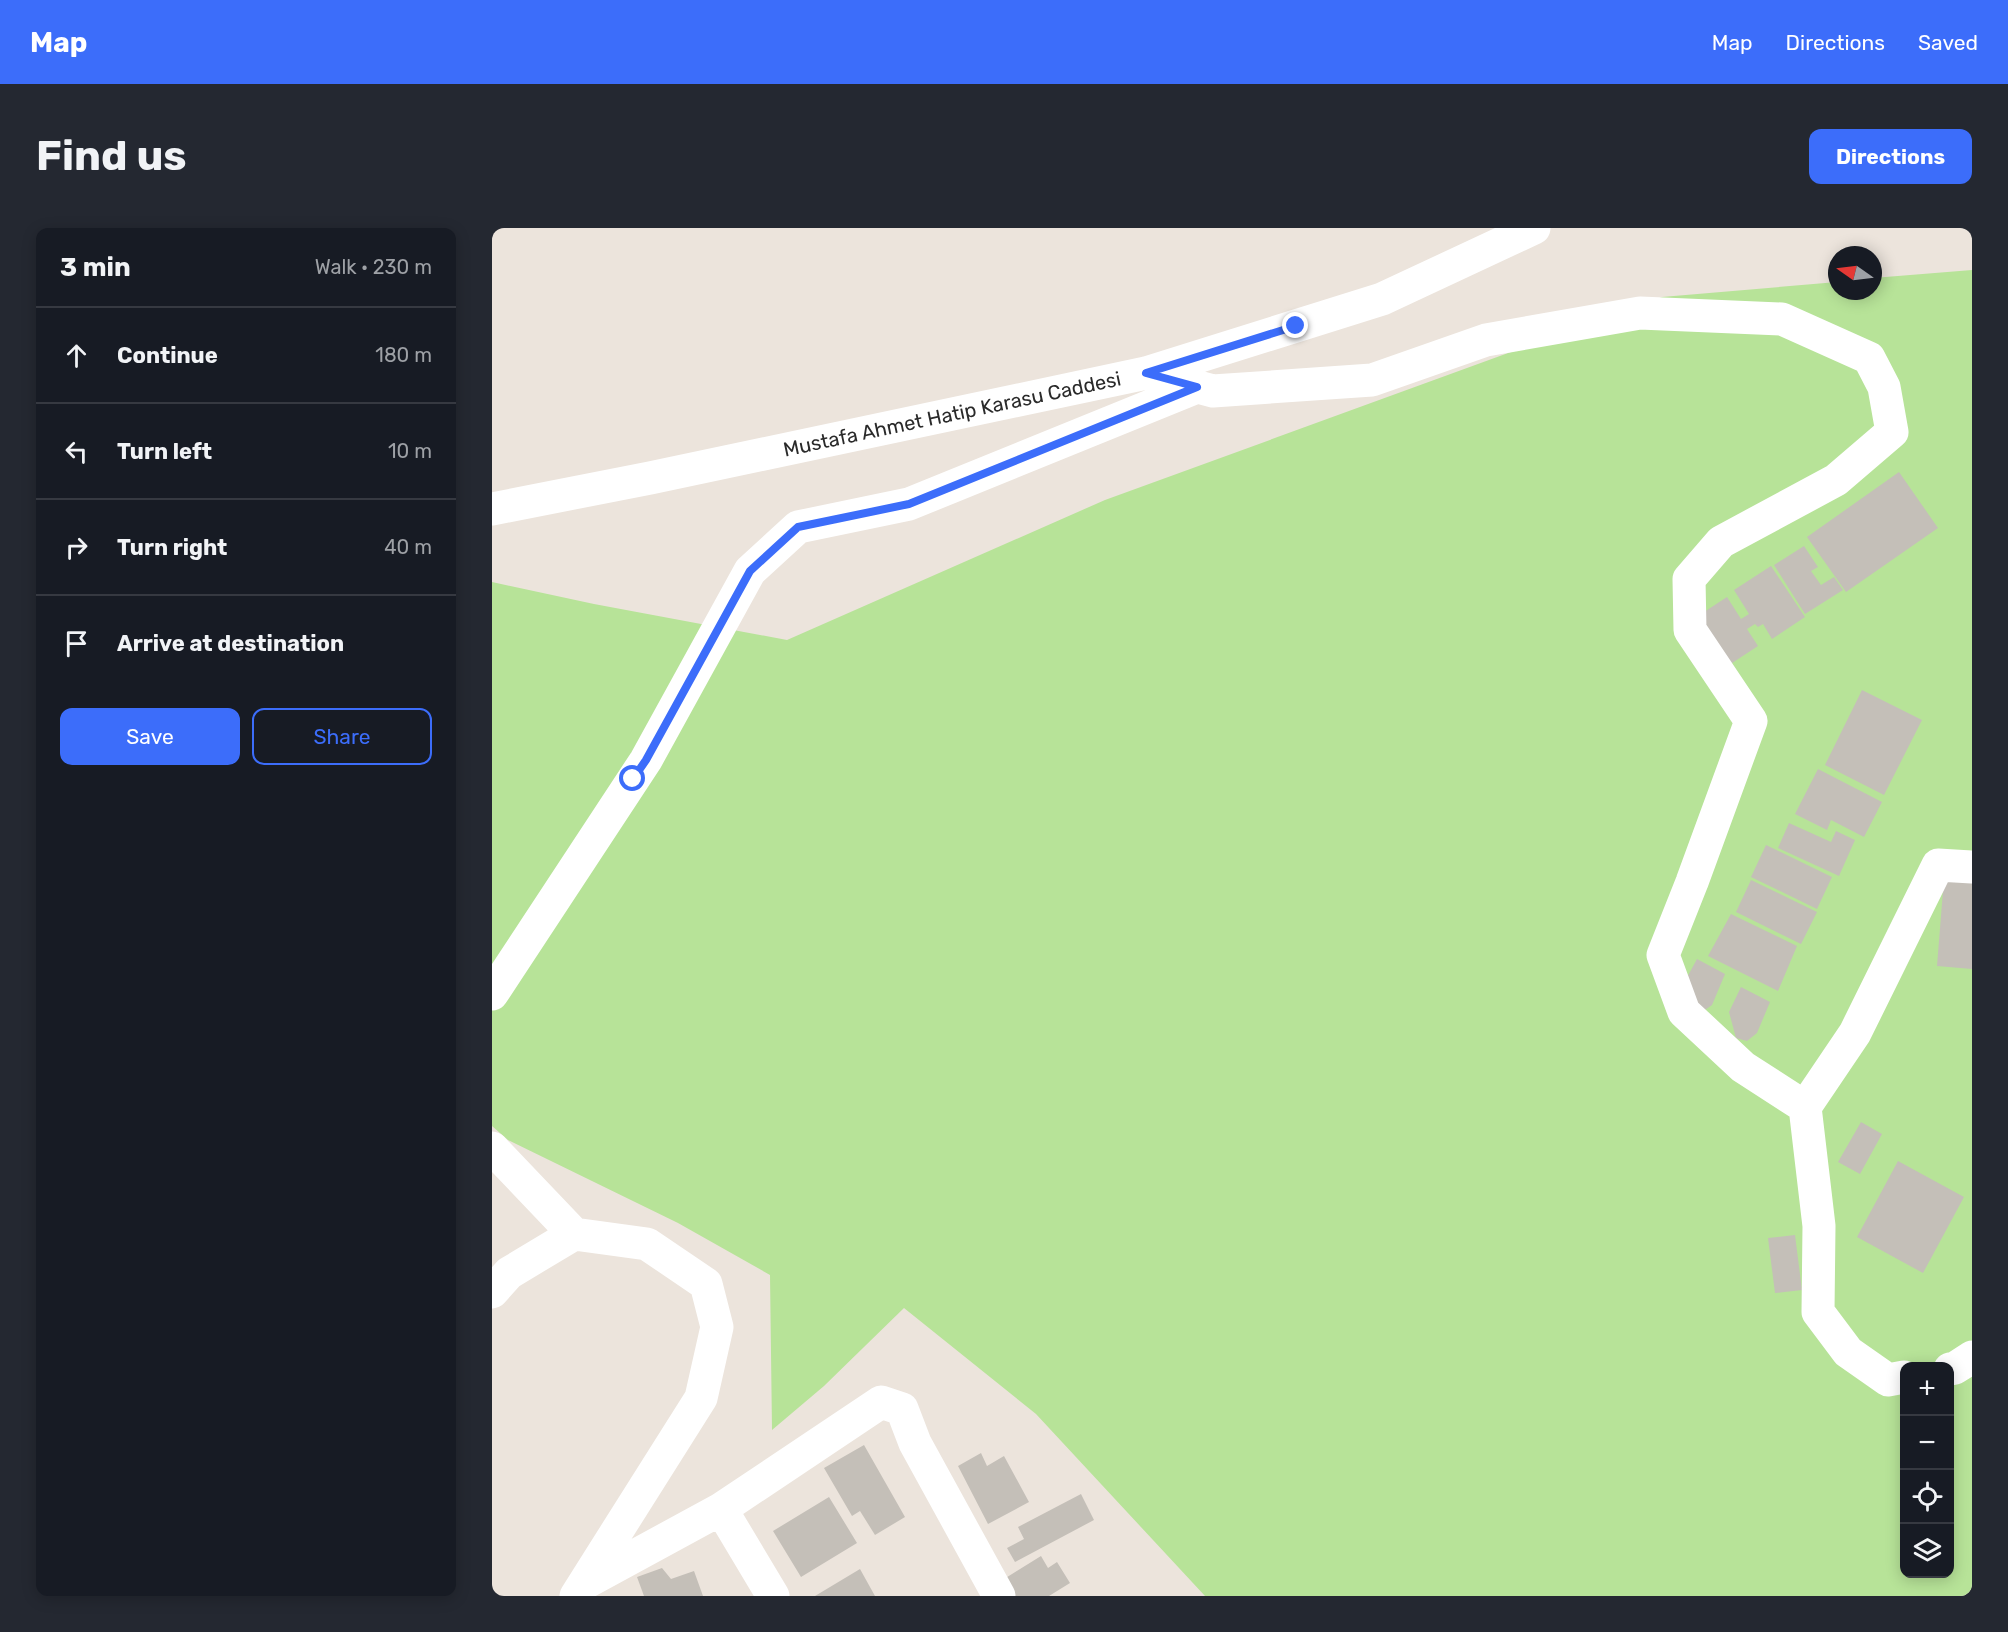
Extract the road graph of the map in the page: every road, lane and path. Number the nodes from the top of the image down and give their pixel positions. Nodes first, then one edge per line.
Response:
1 (1534, 228) edge
2 (1146, 373) junction
3 (1197, 387) junction
4 (492, 509) edge
5 (1972, 867) edge
6 (492, 994) edge
7 (1805, 1107) junction
8 (492, 1148) edge
9 (574, 1234) junction
10 (492, 1292) edge
11 (1972, 1357) edge
12 (1954, 1368) edge
13 (1900, 1378) edge
14 (721, 1509) junction
15 (579, 1590) edge
16 (773, 1596) edge
17 (999, 1596) edge

1 - 2 street, Mustafa Ahmet Hatip Karasu Caddesi
2 - 3 street
2 - 4 street, Mustafa Ahmet Hatip Karasu Caddesi
3 - 6 street
3 - 7 street
5 - 7 street
7 - 13 street
8 - 9 street
9 - 10 street
9 - 15 street
11 - 12 street
14 - 15 street
14 - 16 street
14 - 17 street

